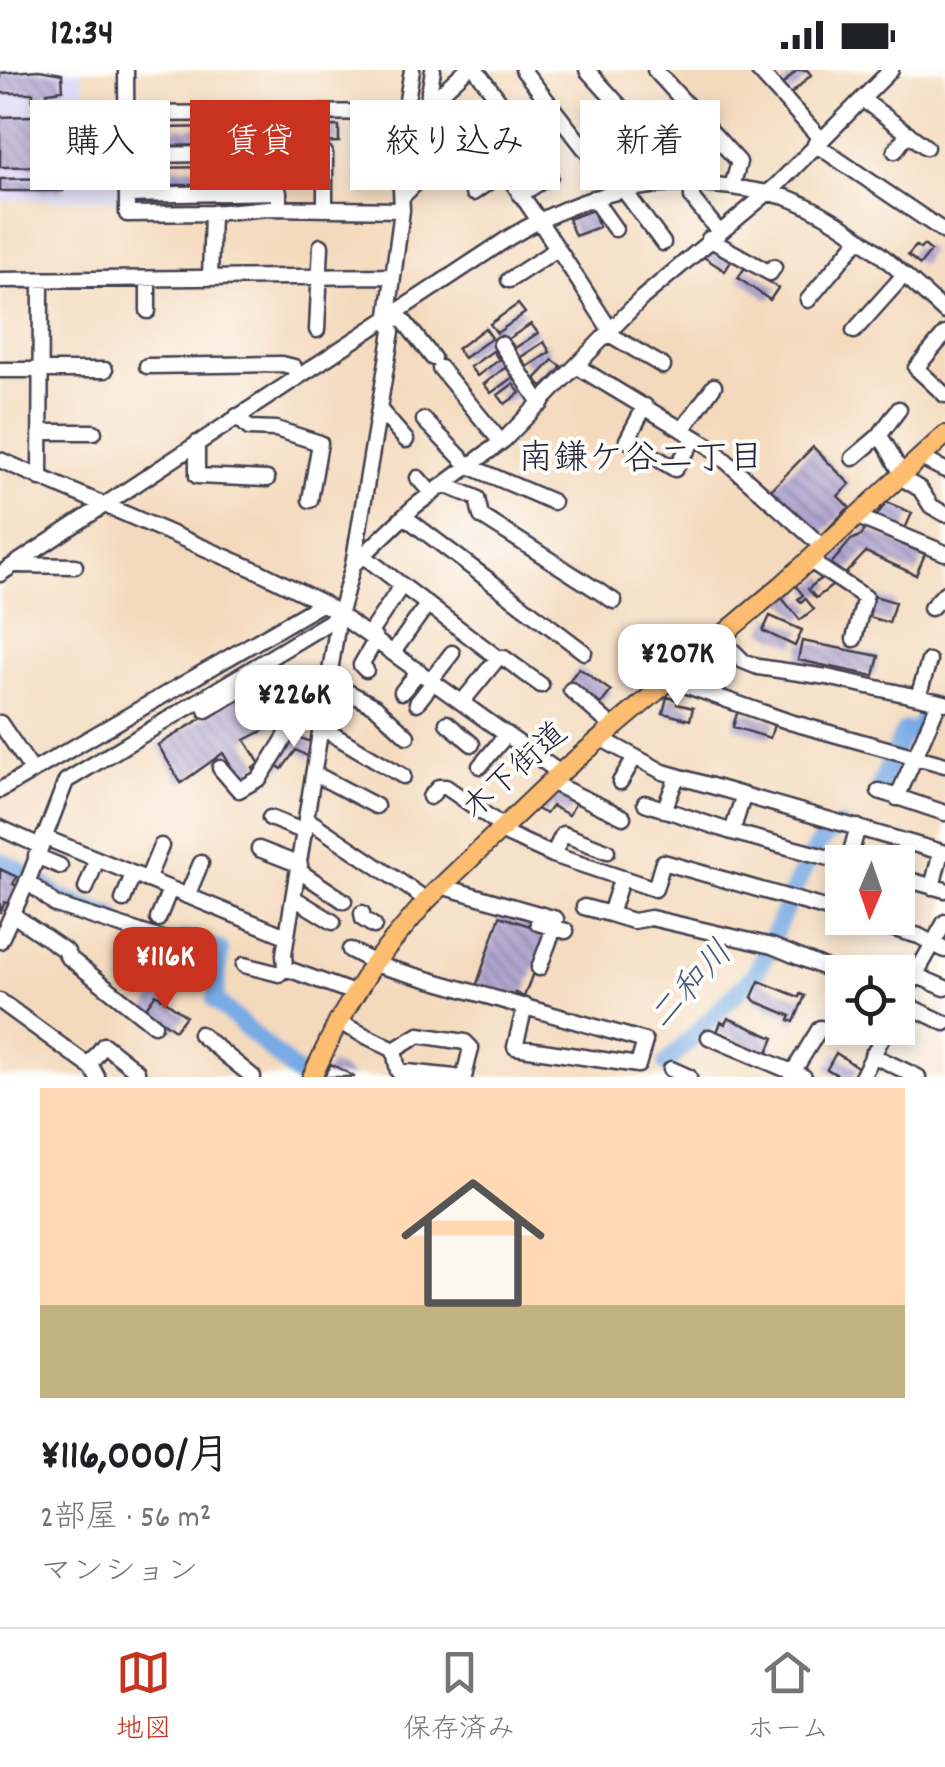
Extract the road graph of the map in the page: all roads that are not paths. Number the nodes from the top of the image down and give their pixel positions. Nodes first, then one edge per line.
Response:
1 (126, 70) edge
2 (412, 70) edge
3 (433, 70) edge
4 (466, 70) edge
5 (476, 70) edge
6 (523, 70) edge
7 (587, 70) edge
8 (655, 70) edge
9 (758, 70) edge
10 (863, 70) edge
11 (890, 70) edge
12 (877, 84) junction
13 (434, 93) junction
14 (862, 98) junction
15 (127, 100) edge
16 (407, 100) edge
17 (441, 100) edge
18 (499, 100) edge
19 (614, 100) edge
20 (350, 112) edge
21 (170, 114) edge
22 (908, 133) junction
23 (580, 140) edge
24 (818, 141) junction
25 (926, 147) dead end
26 (895, 150) dead end
27 (170, 154) edge
28 (720, 186) edge
29 (732, 187) junction
30 (127, 190) edge
31 (402, 190) edge
32 (477, 190) edge
33 (516, 190) edge
34 (528, 190) edge
35 (617, 190) edge
36 (621, 190) edge
37 (688, 190) edge
38 (766, 192) junction
39 (473, 193) dead end
40 (127, 194) junction
41 (520, 195) junction
42 (593, 198) junction
43 (402, 204) junction
44 (278, 208) junction
45 (325, 209) junction
46 (212, 213) junction
47 (538, 220) junction
48 (615, 229) dead end
49 (945, 232) edge
50 (712, 233) junction
51 (859, 239) junction
52 (663, 243) dead end
53 (320, 246) dead end
54 (556, 249) junction
55 (774, 267) dead end
56 (904, 274) junction
57 (320, 276) junction
58 (392, 276) junction
59 (210, 278) junction
60 (148, 279) junction
61 (0, 280) edge
62 (41, 280) junction
63 (509, 280) dead end
64 (808, 300) dead end
65 (148, 311) dead end
66 (945, 312) edge
67 (392, 313) junction
68 (317, 330) dead end
69 (854, 330) dead end
70 (610, 332) junction
71 (945, 334) edge
72 (500, 344) dead end
73 (148, 366) dead end
74 (663, 366) dead end
75 (578, 367) junction
76 (0, 370) edge
77 (40, 370) junction
78 (105, 370) dead end
79 (296, 377) junction
80 (714, 386) dead end
81 (945, 395) edge
82 (541, 404) junction
83 (645, 406) junction
84 (899, 409) dead end
85 (380, 410) junction
86 (237, 416) junction
87 (424, 420) dead end
88 (40, 432) junction
89 (94, 432) dead end
90 (688, 434) junction
91 (879, 436) junction
92 (944, 438) edge
93 (406, 440) dead end
94 (501, 442) junction
95 (197, 443) junction
96 (853, 458) dead end
97 (921, 458) junction
98 (0, 460) edge
99 (470, 466) junction
100 (945, 470) edge
101 (902, 476) junction
102 (40, 478) junction
103 (267, 478) dead end
104 (418, 478) dead end
105 (445, 485) junction
106 (432, 494) junction
107 (310, 500) dead end
108 (553, 502) dead end
109 (104, 506) junction
110 (945, 514) edge
111 (405, 517) junction
112 (858, 517) junction
113 (945, 553) edge
114 (817, 554) junction
115 (359, 561) junction
116 (7, 565) edge
117 (75, 566) dead end
118 (0, 574) edge
119 (402, 586) junction
120 (945, 592) edge
121 (614, 601) dead end
122 (323, 603) junction
123 (427, 605) junction
124 (931, 608) dead end
125 (340, 616) junction
126 (372, 637) junction
127 (720, 638) junction
128 (854, 639) dead end
129 (394, 651) junction
130 (452, 652) dead end
131 (584, 652) dead end
132 (498, 658) junction
133 (929, 661) dead end
134 (366, 670) dead end
135 (428, 677) junction
136 (670, 680) junction
137 (329, 682) junction
138 (541, 685) dead end
139 (572, 690) dead end
140 (402, 692) dead end
141 (933, 700) edge
142 (462, 702) junction
143 (417, 704) dead end
144 (206, 710) dead end
145 (478, 713) junction
146 (0, 723) edge
147 (294, 723) junction
148 (447, 723) dead end
149 (322, 730) junction
150 (607, 732) junction
151 (507, 734) junction
152 (407, 736) dead end
153 (902, 752) junction
154 (635, 757) junction
155 (945, 765) edge
156 (480, 766) dead end
157 (220, 768) dead end
158 (32, 770) junction
159 (315, 774) junction
160 (403, 776) dead end
161 (677, 777) junction
162 (555, 778) junction
163 (620, 782) dead end
164 (0, 790) edge
165 (878, 790) dead end
166 (430, 797) dead end
167 (743, 797) junction
168 (897, 798) junction
169 (645, 803) dead end
170 (376, 806) dead end
171 (664, 810) junction
172 (945, 814) edge
173 (623, 817) dead end
174 (270, 818) dead end
175 (306, 826) junction
176 (858, 827) junction
177 (0, 828) edge
178 (500, 828) junction
179 (732, 832) junction
180 (852, 845) edge
181 (162, 846) dead end
182 (40, 847) junction
183 (259, 849) dead end
184 (607, 852) dead end
185 (943, 852) edge
186 (552, 855) junction
187 (825, 856) edge
188 (97, 859) junction
189 (201, 862) dead end
190 (60, 866) dead end
191 (299, 868) junction
192 (29, 877) junction
193 (140, 877) junction
194 (621, 880) junction
195 (915, 882) edge
196 (441, 886) junction
197 (86, 888) dead end
198 (170, 889) junction
199 (939, 889) edge
200 (187, 896) junction
201 (294, 898) junction
202 (123, 900) dead end
203 (427, 900) junction
204 (344, 901) dead end
205 (584, 907) dead end
206 (825, 908) edge
207 (362, 913) dead end
208 (12, 914) junction
209 (610, 914) junction
210 (158, 918) dead end
211 (333, 922) dead end
212 (945, 922) edge
213 (374, 926) dead end
214 (905, 935) edge
215 (286, 936) junction
216 (0, 941) edge
217 (940, 947) edge
218 (350, 950) dead end
219 (202, 952) dead end
220 (374, 963) junction
221 (244, 965) dead end
222 (286, 968) junction
223 (539, 968) dead end
224 (825, 968) edge
225 (915, 974) edge
226 (915, 975) edge
227 (945, 988) edge
228 (354, 993) junction
229 (0, 1001) edge
230 (525, 1006) junction
231 (915, 1010) edge
232 (338, 1022) junction
233 (945, 1023) edge
234 (154, 1025) dead end
235 (820, 1028) dead end
236 (200, 1034) dead end
237 (709, 1037) dead end
238 (878, 1045) edge
239 (394, 1050) junction
240 (872, 1056) junction
241 (671, 1068) dead end
242 (137, 1070) dead end
243 (93, 1071) edge
244 (798, 1075) edge
245 (253, 1077) edge
246 (312, 1077) edge
247 (455, 1077) edge
248 (464, 1077) edge
249 (688, 1077) edge
250 (862, 1077) edge
251 (918, 1077) edge

1 - 15 street
2 - 16 street
3 - 13 street
4 - 13 street
5 - 18 street
6 - 23 street
7 - 19 street
8 - 29 street
9 - 24 street
10 - 12 street
11 - 12 street
12 - 14 street
13 - 17 street
13 - 43 street
14 - 22 street
14 - 24 street
20 - 21 street
22 - 25 street
22 - 26 street
24 - 38 street
24 - 49 street
27 - 45 street
28 - 29 street
29 - 38 street
30 - 40 street
31 - 43 street
32 - 39 street
33 - 41 street
34 - 41 street
35 - 42 street
36 - 52 street
37 - 50 street
38 - 50 street
38 - 51 street
40 - 44 street
40 - 46 street
41 - 47 street
42 - 47 street
42 - 48 street
43 - 45 street
43 - 58 street
44 - 45 street
44 - 46 street
46 - 59 street
47 - 54 street
47 - 67 street
50 - 55 street
50 - 70 street
51 - 56 street
51 - 64 street
53 - 57 street
54 - 63 street
54 - 70 street
56 - 66 street
56 - 69 street
57 - 58 street
57 - 59 street
57 - 68 street
58 - 67 street
59 - 60 street
60 - 62 street
60 - 65 street
61 - 62 street
62 - 77 street
67 - 79 street
67 - 85 street
67 - 94 street
70 - 74 street
70 - 75 street
71 - 81 street
72 - 82 street
73 - 79 street
75 - 82 street
75 - 83 street
76 - 77 street
77 - 78 street
77 - 88 street
79 - 86 street
80 - 90 street
82 - 94 street
83 - 90 street
83 - 90 street
84 - 91 street
85 - 93 street
85 - 115 street
86 - 95 street
86 - 107 street
87 - 99 street
88 - 89 street
88 - 102 street
90 - 114 street
91 - 96 street
91 - 101 street
92 - 97 main road, 木下街道
94 - 99 street
95 - 103 street
95 - 109 street
97 - 100 street
97 - 101 main road, 木下街道
98 - 102 street
99 - 105 street
99 - 108 street
101 - 110 street
101 - 112 main road, 木下街道
102 - 109 street
104 - 106 street
105 - 106 street
105 - 121 street
106 - 111 street
109 - 116 street
109 - 122 street
111 - 115 street
111 - 131 street
112 - 113 street
112 - 114 main road, 木下街道
114 - 127 main road, 木下街道
114 - 128 street
115 - 119 street
115 - 125 street
116 - 117 street
116 - 118 street
119 - 123 street
119 - 126 street
120 - 124 street
122 - 125 street
122 - 158 street
123 - 129 street
123 - 132 street
125 - 126 street
125 - 137 street
125 - 182 street
126 - 129 street
126 - 134 street
127 - 136 main road, 木下街道
127 - 141 street
129 - 135 street
130 - 135 street
132 - 138 street
132 - 142 street
133 - 141 street
135 - 140 street
135 - 142 street
135 - 143 street
136 - 150 main road, 木下街道
136 - 153 street
137 - 149 street
137 - 152 street
139 - 150 street
141 - 153 street
142 - 145 street
144 - 147 street
145 - 148 street
145 - 151 street
146 - 158 street
147 - 149 street
147 - 157 street
149 - 159 street
149 - 160 street
150 - 154 street
150 - 162 main road, 木下街道
151 - 156 street
151 - 162 street
153 - 155 street
153 - 168 street
154 - 161 street
154 - 163 street
158 - 164 street
159 - 170 street
159 - 175 street
161 - 167 street
161 - 171 street
162 - 173 street
162 - 178 main road, 木下街道
165 - 168 street
166 - 178 street
167 - 176 street
167 - 179 street
168 - 172 street
169 - 171 street
171 - 179 street
174 - 175 street
175 - 191 street
175 - 203 street
176 - 180 street
176 - 185 street
177 - 182 street
178 - 186 street
178 - 196 main road, 木下街道
179 - 187 street
181 - 193 street
182 - 188 street
182 - 190 street
182 - 192 street
183 - 191 street
184 - 186 street
185 - 199 street
186 - 194 street
188 - 193 street
188 - 197 street
189 - 200 street
191 - 201 street
191 - 204 street
192 - 208 street
192 - 219 street
193 - 198 street
193 - 202 street
194 - 206 street
194 - 209 street
195 - 199 street
196 - 203 main road, 木下街道
196 - 223 street
198 - 200 street
198 - 210 street
200 - 215 street
201 - 211 street
201 - 215 street
203 - 220 main road, 木下街道
205 - 209 street
207 - 213 street
208 - 216 street
208 - 234 street
209 - 224 street
212 - 217 street
214 - 217 street
215 - 222 street
217 - 225 street
218 - 220 street
220 - 228 main road, 木下街道
220 - 230 street
221 - 222 street
222 - 228 street
226 - 227 street
228 - 232 main road, 木下街道
229 - 243 street
230 - 230 street
231 - 233 street
232 - 239 street
232 - 246 main road, 木下街道
235 - 244 street
236 - 245 street
237 - 244 street
238 - 240 street
239 - 247 street
239 - 248 street
240 - 250 street
240 - 251 street
241 - 249 street
242 - 243 street

